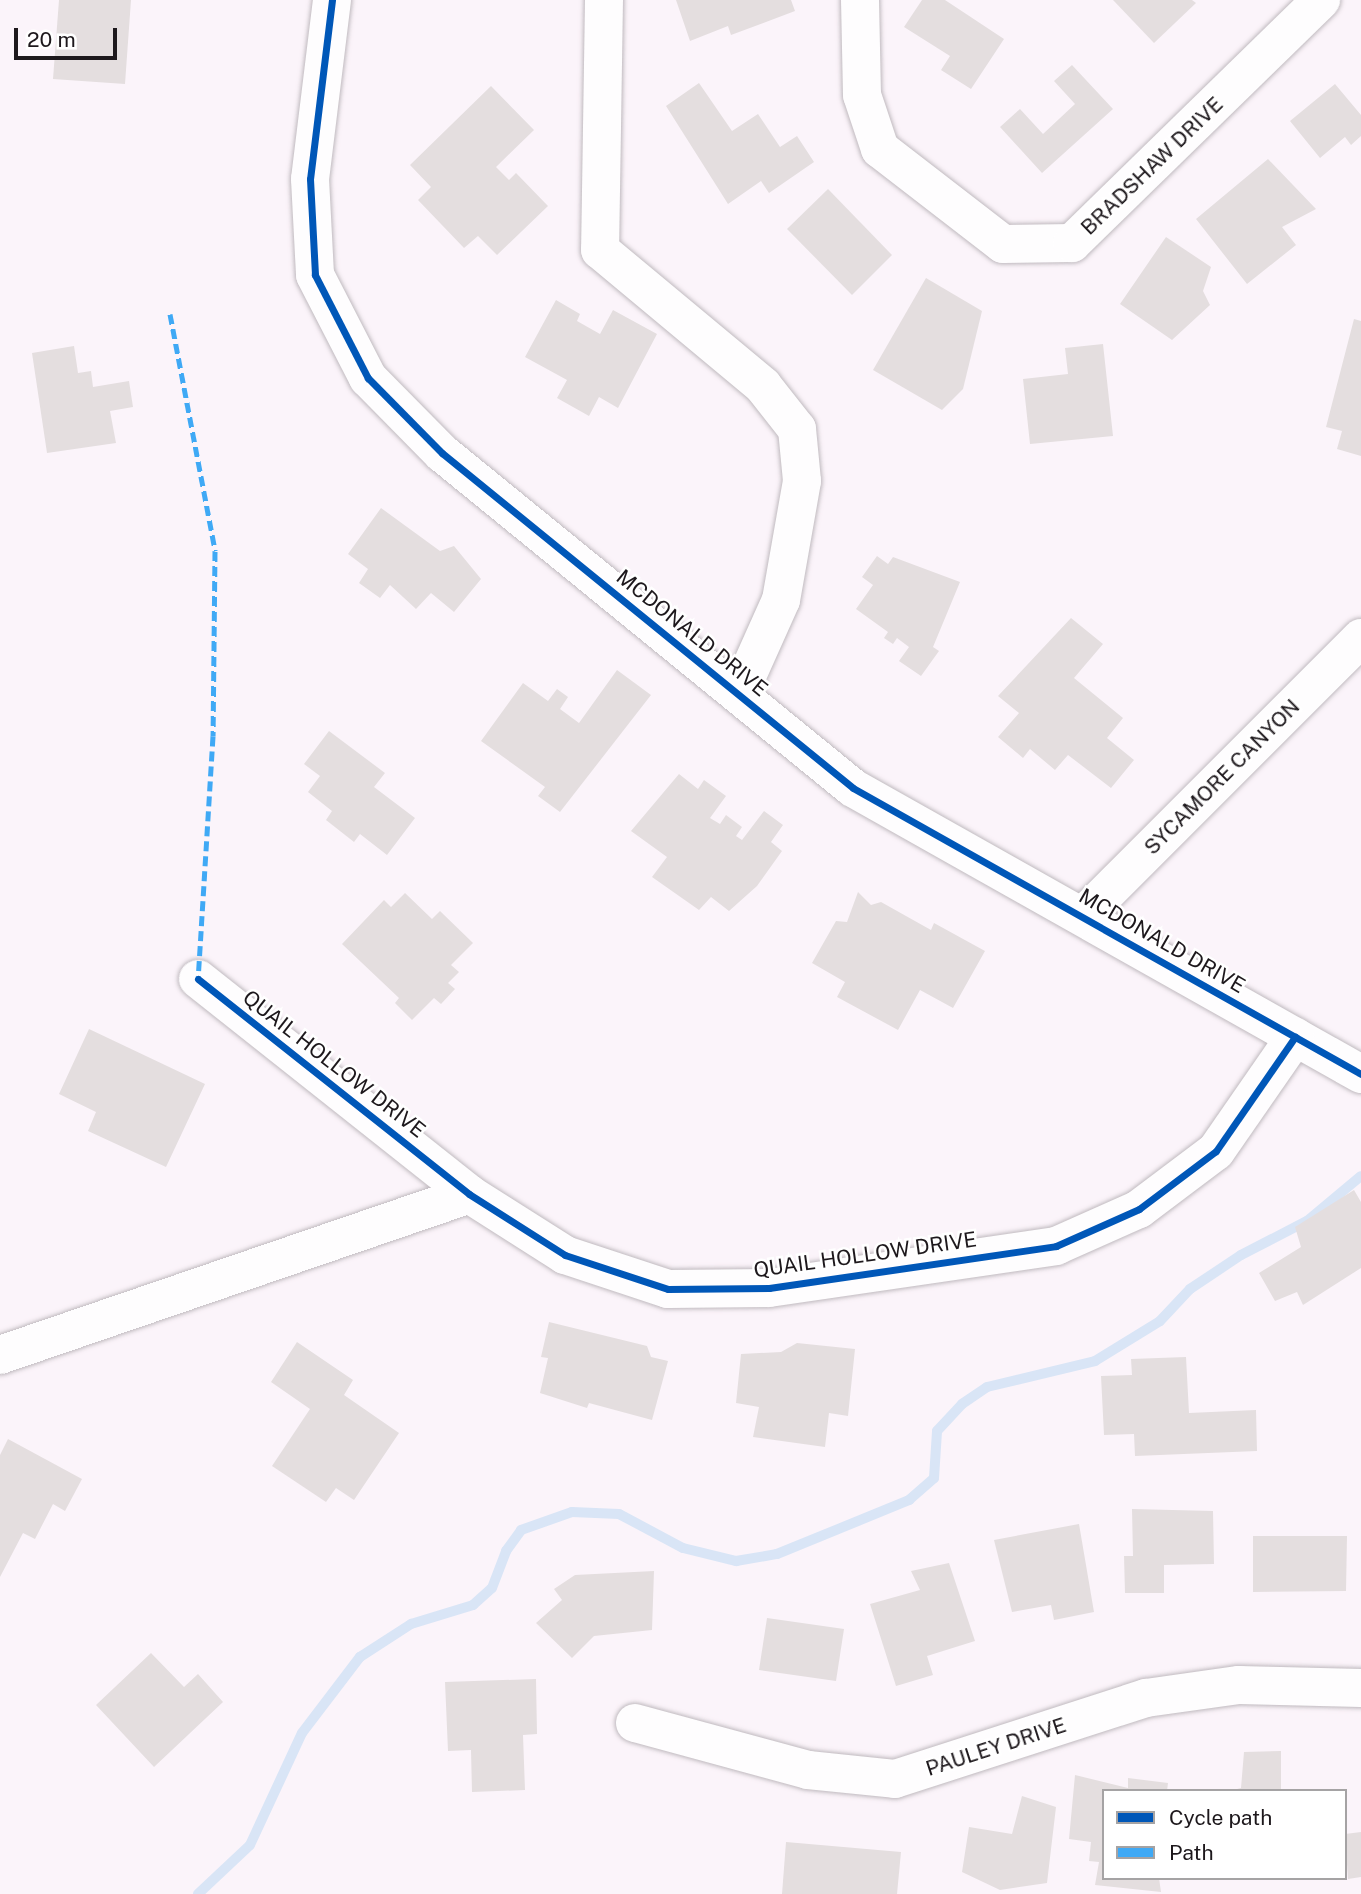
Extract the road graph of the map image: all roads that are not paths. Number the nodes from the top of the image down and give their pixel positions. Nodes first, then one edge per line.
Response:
1 (331, 0) edge
2 (604, 0) edge
3 (860, 0) edge
4 (1321, 0) edge
5 (1361, 638) edge
6 (739, 694) junction
7 (1083, 916) junction
8 (198, 979) dead end
9 (1295, 1037) junction
10 (1361, 1074) edge
11 (469, 1195) junction
12 (0, 1355) edge
13 (1361, 1688) edge
14 (635, 1723) dead end

1 - 6 street, MCDONALD DRIVE
2 - 6 street
3 - 4 street, BRADSHAW DRIVE
5 - 7 street, SYCAMORE CANYON
6 - 7 street, MCDONALD DRIVE
7 - 9 street, MCDONALD DRIVE
8 - 11 street, QUAIL HOLLOW DRIVE
9 - 10 street, MCDONALD DRIVE
9 - 11 street, QUAIL HOLLOW DRIVE
11 - 12 street
13 - 14 street, PAULEY DRIVE

